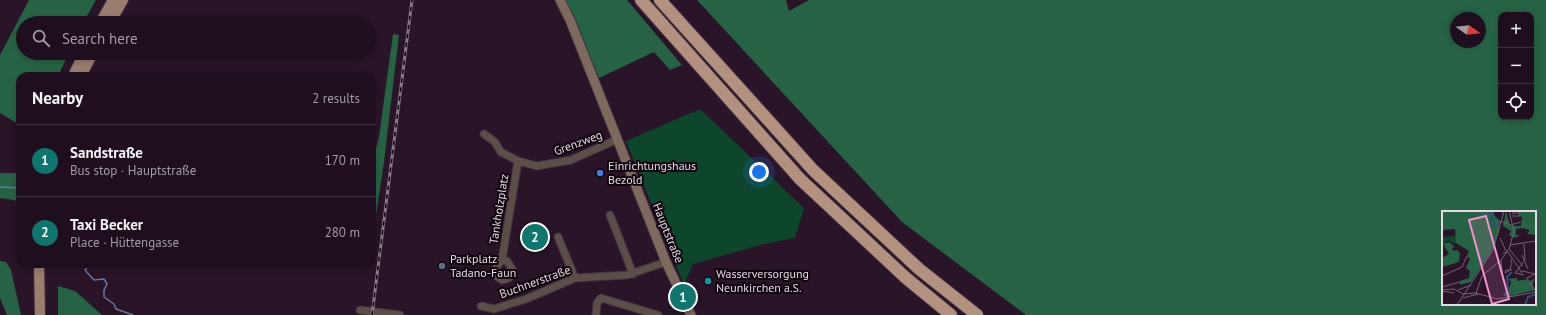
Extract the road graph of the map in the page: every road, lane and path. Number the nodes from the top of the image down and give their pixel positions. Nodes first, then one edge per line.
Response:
1 (113, 0) edge
2 (123, 0) edge
3 (560, 0) edge
4 (641, 0) edge
5 (660, 0) edge
6 (104, 16) edge
7 (114, 16) edge
8 (81, 60) edge
9 (89, 60) edge
10 (75, 72) edge
11 (83, 72) edge
12 (484, 134) dead end
13 (618, 139) junction
14 (518, 161) junction
15 (610, 215) dead end
16 (558, 237) dead end
17 (502, 260) dead end
18 (666, 262) junction
19 (39, 268) edge
20 (633, 274) junction
21 (575, 278) junction
22 (481, 306) dead end
23 (360, 310) dead end
24 (40, 315) edge
25 (400, 315) edge
26 (596, 315) edge
27 (658, 315) edge
28 (691, 315) edge
29 (951, 315) edge
30 (976, 315) edge

1 - 6 main road
2 - 7 main road
3 - 13 main road, Hauptstraße
4 - 29 highway
5 - 30 highway
8 - 10 main road
9 - 11 main road
12 - 14 street, Grenzweg
13 - 14 street, Grenzweg
13 - 18 main road, Hauptstraße
14 - 17 street, Tankholzplatz
15 - 20 street
16 - 21 street
18 - 20 street, Buchnerstraße
18 - 28 main road, Hauptstraße
19 - 24 main road
20 - 21 street, Buchnerstraße
21 - 22 street, Buchnerstraße
23 - 25 street
26 - 27 street

